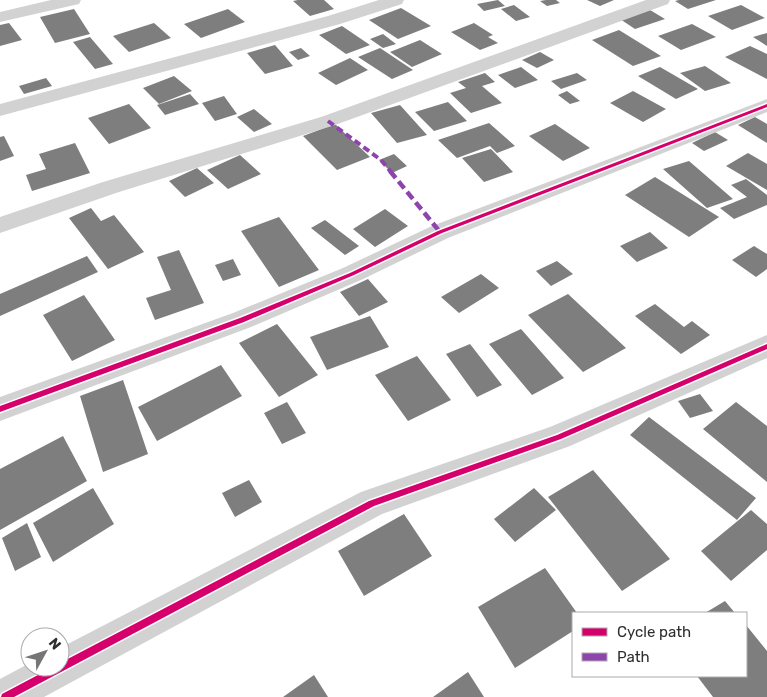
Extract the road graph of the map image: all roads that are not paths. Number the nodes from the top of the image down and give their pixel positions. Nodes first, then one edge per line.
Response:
1 (73, 0) edge
2 (396, 0) edge
3 (662, 0) edge
4 (0, 17) edge
5 (767, 104) edge
6 (0, 110) edge
7 (0, 224) edge
8 (767, 346) edge
9 (0, 409) edge
10 (5, 697) edge

1 - 4 street
2 - 6 street
3 - 7 street
5 - 9 street
8 - 10 street

